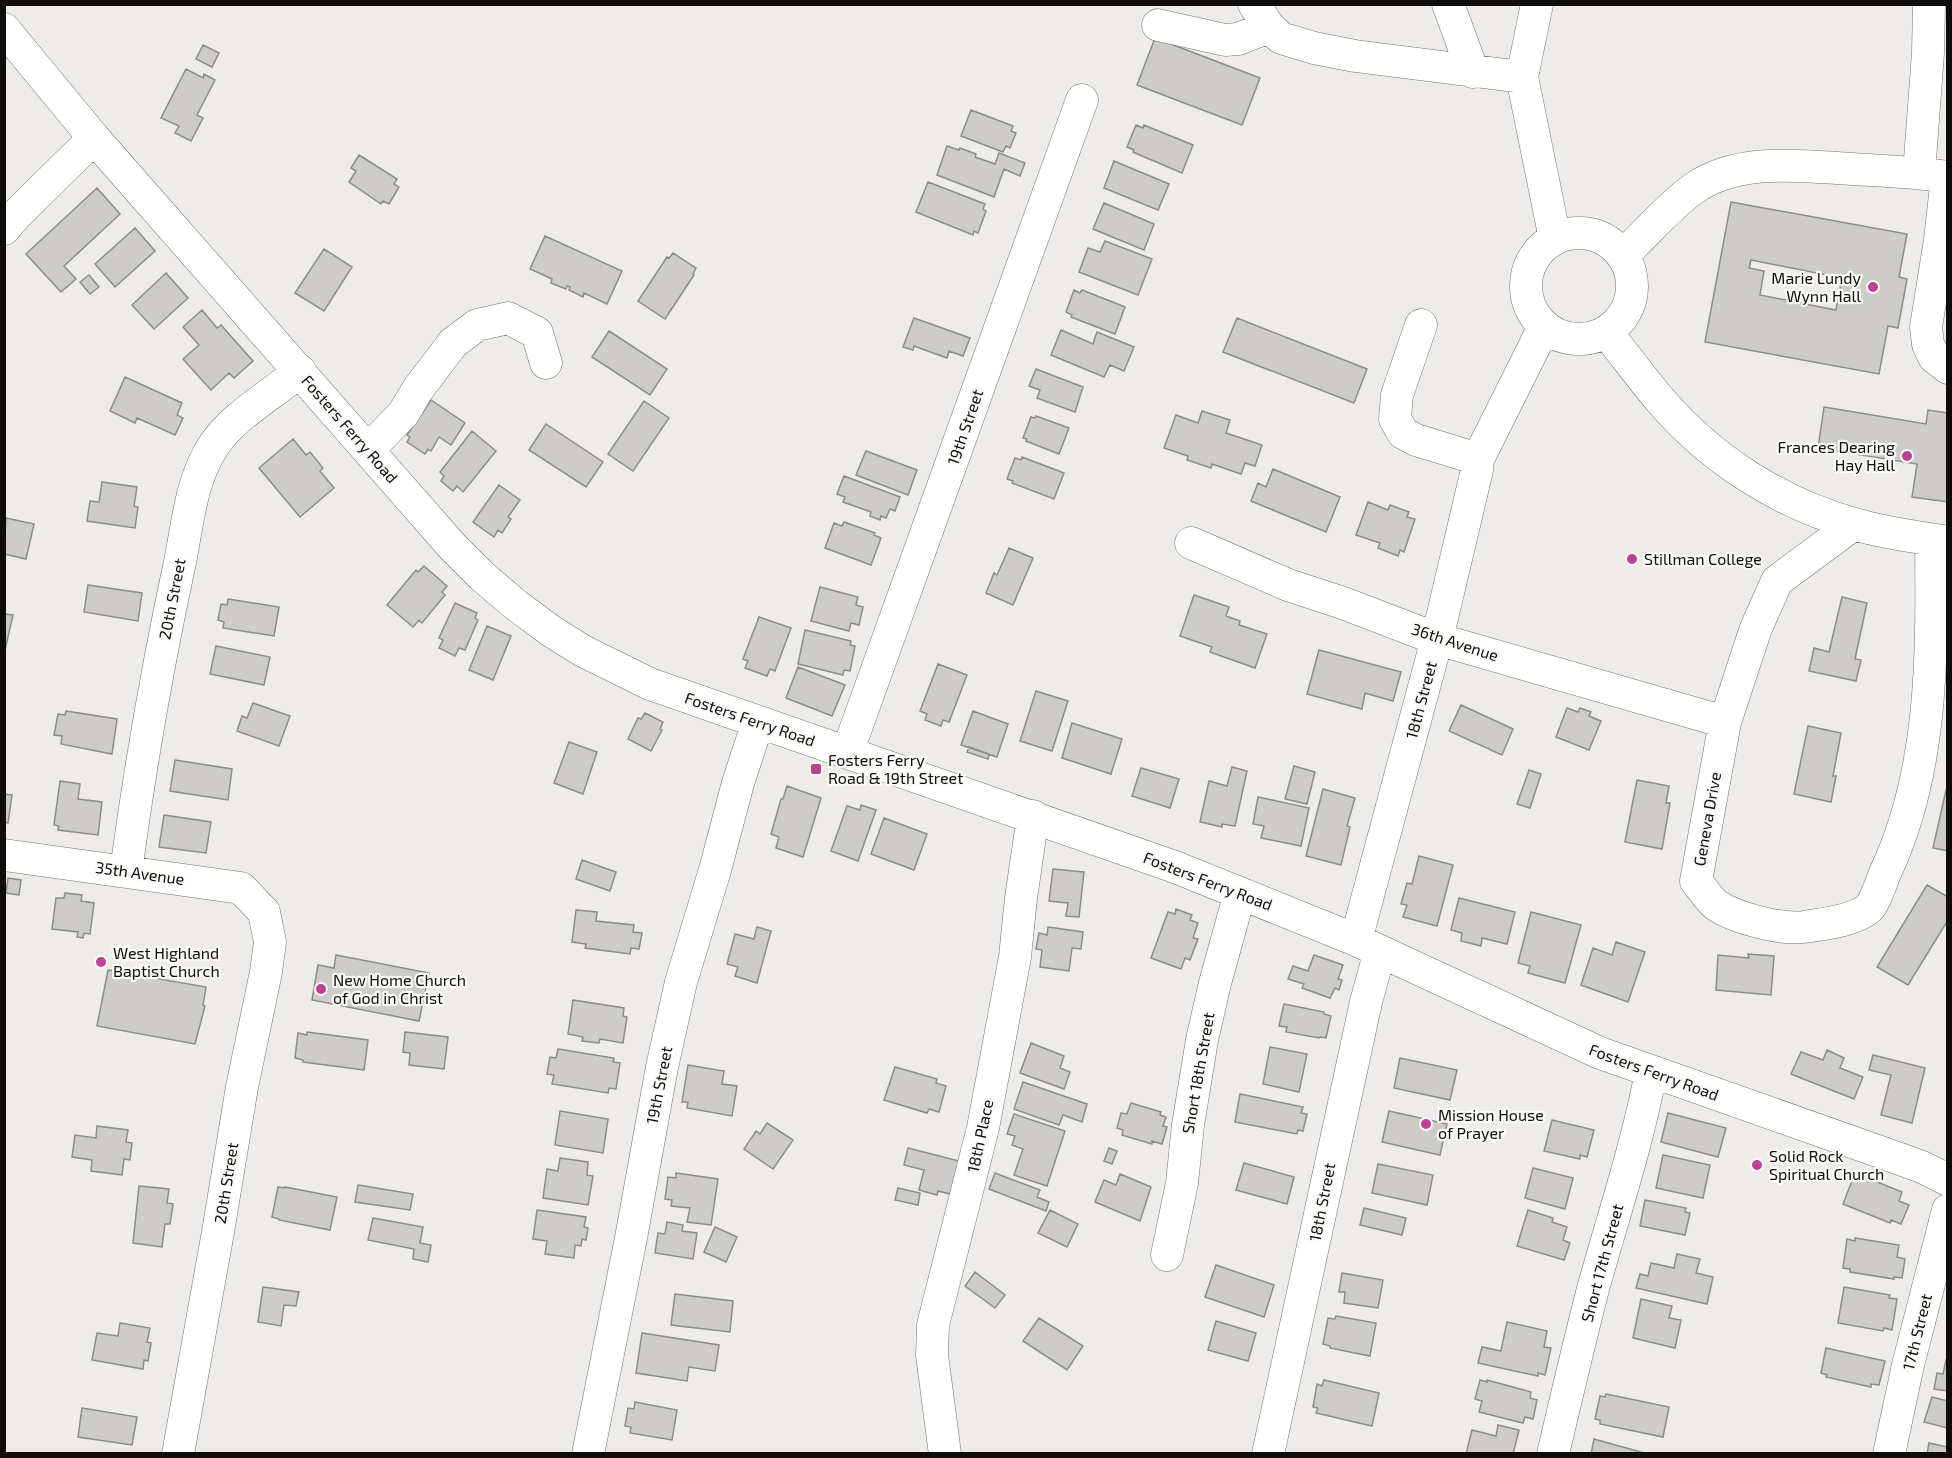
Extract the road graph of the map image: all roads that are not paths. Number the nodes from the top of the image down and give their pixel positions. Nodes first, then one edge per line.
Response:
1 (1448, 4) edge
2 (1537, 4) edge
3 (1929, 4) edge
4 (1262, 16) edge
5 (1158, 25) dead end
6 (4, 29) edge
7 (1473, 72) junction
8 (1522, 77) junction
9 (1082, 100) dead end
10 (94, 138) junction
11 (1938, 176) edge
12 (4, 229) edge
13 (1554, 239) junction
14 (1623, 255) junction
15 (1421, 325) dead end
16 (1545, 327) junction
17 (1607, 333) junction
18 (546, 363) dead end
19 (1947, 368) edge
20 (300, 370) junction
21 (368, 450) junction
22 (1478, 459) junction
23 (1854, 524) junction
24 (1939, 541) edge
25 (1191, 543) dead end
26 (1437, 639) junction
27 (758, 722) junction
28 (1725, 722) junction
29 (848, 753) junction
30 (1033, 816) junction
31 (4, 855) edge
32 (126, 871) junction
33 (1240, 893) junction
34 (264, 912) joint
35 (1368, 946) junction
36 (1651, 1072) junction
37 (1947, 1180) edge
38 (1947, 1210) edge
39 (1167, 1255) dead end
40 (1278, 1449) edge
41 (178, 1454) edge
42 (588, 1454) edge
43 (945, 1454) edge
44 (1553, 1454) edge
45 (1889, 1454) edge

1 - 7 street
2 - 8 street
3 - 11 street
4 - 5 street
4 - 7 street
6 - 10 street, Fosters Ferry Road
7 - 8 street
8 - 13 street
9 - 29 street, 19th Street
10 - 12 street
10 - 20 street, Fosters Ferry Road
11 - 14 street
11 - 19 street
13 - 14 street
13 - 16 street
14 - 17 street
15 - 22 street
16 - 17 street
16 - 22 street, 18th Street
17 - 23 street
18 - 21 street
20 - 21 street, Fosters Ferry Road
20 - 32 street, 20th Street
21 - 27 street, Fosters Ferry Road
22 - 26 street, 18th Street
23 - 24 street
23 - 28 street, Geneva Drive
24 - 28 street, Geneva Drive
25 - 26 street, 36th Avenue
26 - 28 street, 36th Avenue
26 - 35 street, 18th Street
27 - 29 street, Fosters Ferry Road
27 - 42 street, 19th Street
29 - 30 street, Fosters Ferry Road
30 - 33 street, Fosters Ferry Road
30 - 43 street, 18th Place
31 - 32 street, 35th Avenue
32 - 34 street, 35th Avenue
33 - 35 street, Fosters Ferry Road
33 - 39 street, Short 18th Street
34 - 41 street, 20th Street
35 - 36 street, Fosters Ferry Road
35 - 40 street, 18th Street
36 - 37 street, Fosters Ferry Road
36 - 44 street, Short 17th Street
38 - 45 street, 17th Street

